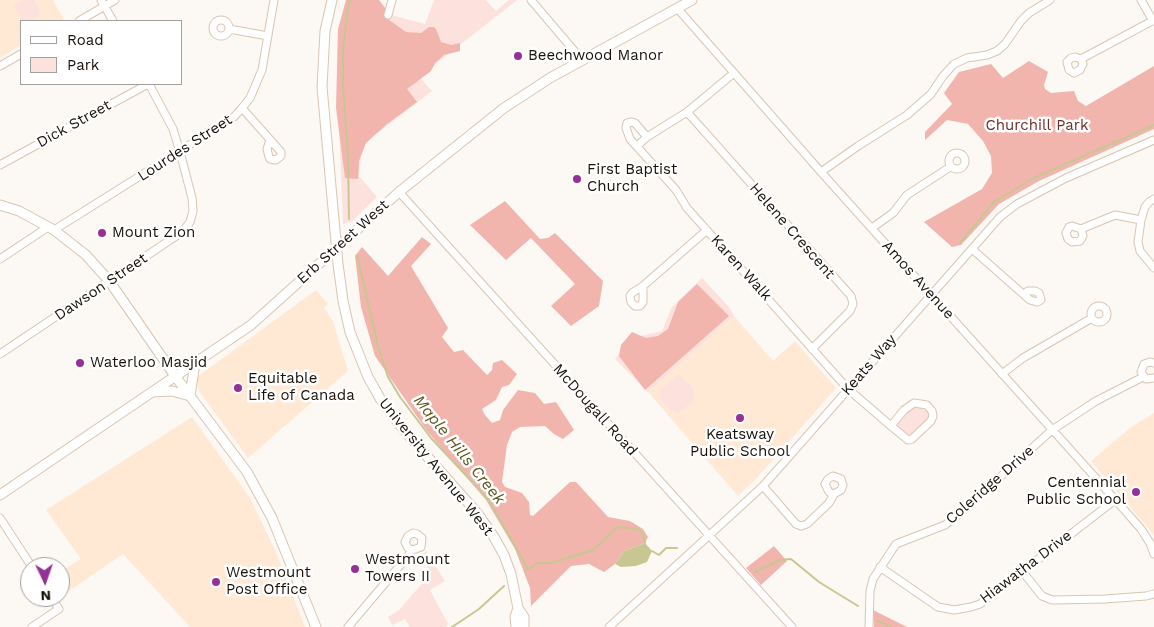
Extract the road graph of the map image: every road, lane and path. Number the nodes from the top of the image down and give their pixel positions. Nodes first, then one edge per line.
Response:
1 (115, 0) edge
2 (274, 0) edge
3 (332, 0) edge
4 (392, 0) edge
5 (531, 0) edge
6 (692, 0) edge
7 (1050, 0) edge
8 (1140, 0) edge
9 (103, 3) edge
10 (677, 8) junction
11 (388, 15) dead end
12 (80, 20) edge
13 (112, 20) edge
14 (1153, 21) edge
15 (229, 29) dead end
16 (268, 36) junction
17 (20, 55) edge
18 (1081, 59) dead end
19 (582, 60) junction
20 (0, 66) edge
21 (734, 73) junction
22 (147, 85) edge
23 (150, 85) edge
24 (242, 108) junction
25 (687, 112) junction
26 (647, 137) junction
27 (270, 140) dead end
28 (1154, 140) edge
29 (637, 146) junction
30 (180, 152) junction
31 (0, 165) edge
32 (950, 167) dead end
33 (821, 172) junction
34 (399, 192) junction
35 (1154, 200) edge
36 (0, 205) edge
37 (1141, 220) junction
38 (51, 228) junction
39 (872, 228) junction
40 (1082, 228) dead end
41 (707, 230) junction
42 (336, 248) junction
43 (972, 250) junction
44 (0, 259) edge
45 (1154, 268) edge
46 (110, 282) junction
47 (643, 286) dead end
48 (931, 294) junction
49 (1023, 294) dead end
50 (1092, 318) dead end
51 (812, 349) junction
52 (0, 354) edge
53 (195, 363) junction
54 (1154, 363) edge
55 (1002, 374) junction
56 (175, 376) junction
57 (1143, 377) junction
58 (1154, 378) edge
59 (848, 389) junction
60 (152, 392) junction
61 (190, 396) junction
62 (891, 426) junction
63 (1052, 430) junction
64 (763, 486) junction
65 (834, 494) dead end
66 (0, 495) edge
67 (1115, 500) junction
68 (0, 518) edge
69 (708, 536) junction
70 (413, 550) dead end
71 (1154, 554) edge
72 (25, 557) edge
73 (880, 567) junction
74 (1022, 571) junction
75 (1154, 594) edge
76 (58, 607) edge
77 (518, 608) junction
78 (32, 627) edge
79 (316, 627) edge
80 (348, 627) edge
81 (516, 627) edge
82 (524, 627) edge
83 (609, 627) edge
84 (792, 627) edge
85 (869, 627) edge

1 - 9 street
2 - 16 street, Lourdes Street
3 - 42 main road, University Avenue West
4 - 11 street
5 - 19 street
6 - 10 main road, Erb Street West
7 - 33 street
8 - 14 street
9 - 12 street
9 - 13 street
10 - 19 main road, Erb Street West
10 - 21 street, Amos Avenue
14 - 18 street
15 - 16 street
16 - 24 street, Lourdes Street
17 - 20 street
19 - 34 main road, Erb Street West
21 - 25 street
21 - 33 street, Amos Avenue
22 - 31 street, Dick Street
23 - 30 street
24 - 27 street
24 - 30 street, Lourdes Street
25 - 26 street
25 - 51 street, Helene Crescent
26 - 29 street
26 - 29 street, Karen Walk
28 - 43 street, Keats Way
29 - 41 street, Karen Walk
30 - 38 street, Lourdes Street
30 - 46 street, Dawson Street
32 - 39 street
33 - 39 street, Amos Avenue
34 - 42 main road, Erb Street West
34 - 69 street, McDougall Road
35 - 37 street
36 - 38 main road
37 - 40 street
37 - 45 street
38 - 44 street, Lourdes Street
38 - 46 main road
39 - 48 street, Amos Avenue
41 - 47 street
41 - 51 street, Karen Walk
42 - 53 main road, Erb Street West
42 - 77 main road, University Avenue West
43 - 48 street, Keats Way
43 - 49 street
46 - 52 street, Dawson Street
46 - 56 main road
48 - 55 street, Amos Avenue
48 - 59 street, Keats Way
50 - 55 street
51 - 59 street, Karen Walk
53 - 56 main road, Erb Street West
53 - 61 main road
54 - 57 street
55 - 63 street, Amos Avenue
56 - 60 main road, Erb Street West
56 - 61 main road
57 - 58 street
57 - 63 street, Coleridge Drive
59 - 62 street, Karen Walk
59 - 64 street, Keats Way
60 - 61 main road
60 - 66 main road, Erb Street West
61 - 79 main road
62 - 62 street, Karen Walk
63 - 67 street, Amos Avenue
63 - 73 street, Coleridge Drive
64 - 65 street
64 - 69 street, Keats Way
67 - 71 street, Amos Avenue
67 - 74 street, Hiawatha Drive
68 - 72 street
69 - 83 street, Keats Way
69 - 84 street, McDougall Road
70 - 80 street
73 - 74 street, Hiawatha Drive
73 - 85 street, Coleridge Drive
74 - 75 street
76 - 78 street
77 - 81 main road, University Avenue West
77 - 82 main road, University Avenue West

